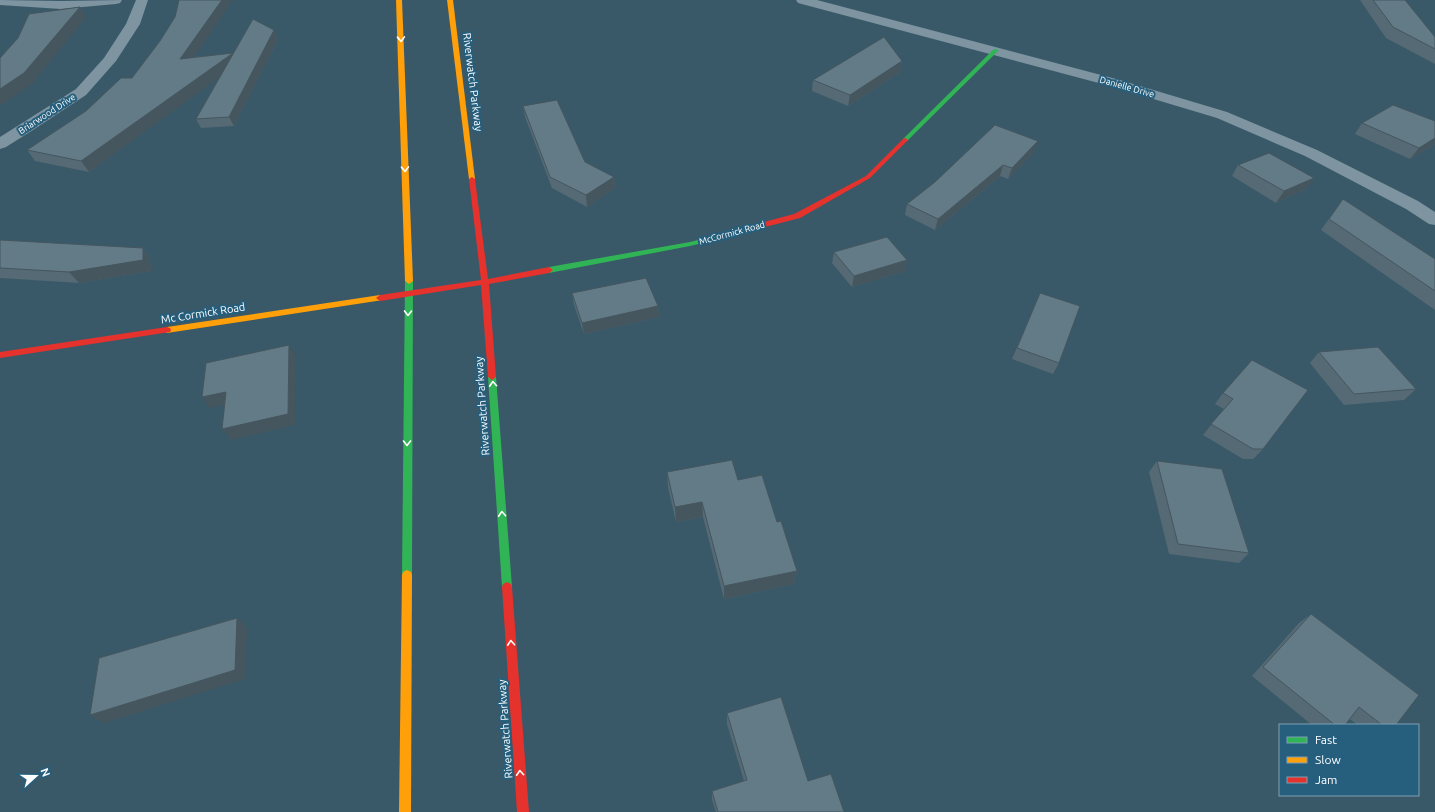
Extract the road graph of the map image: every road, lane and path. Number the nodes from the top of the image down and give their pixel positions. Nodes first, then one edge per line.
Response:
1 (116, 0) edge
2 (142, 0) edge
3 (399, 0) edge
4 (450, 0) edge
5 (802, 0) edge
6 (0, 1) edge
7 (996, 50) junction
8 (0, 144) edge
9 (1435, 220) edge
10 (485, 282) junction
11 (409, 293) junction
12 (0, 355) edge
13 (405, 812) edge
14 (523, 812) edge

1 - 6 street
2 - 8 street, Briarwood Drive
3 -> 11 main road
4 - 10 main road, Riverwatch Parkway
5 - 7 street, Danielle Drive
7 - 9 street, Danielle Drive
7 - 10 main road, McCormick Road
10 - 11 main road, McCormick Road
14 -> 10 main road, Riverwatch Parkway
11 - 12 main road, Mc Cormick Road
11 -> 13 main road

